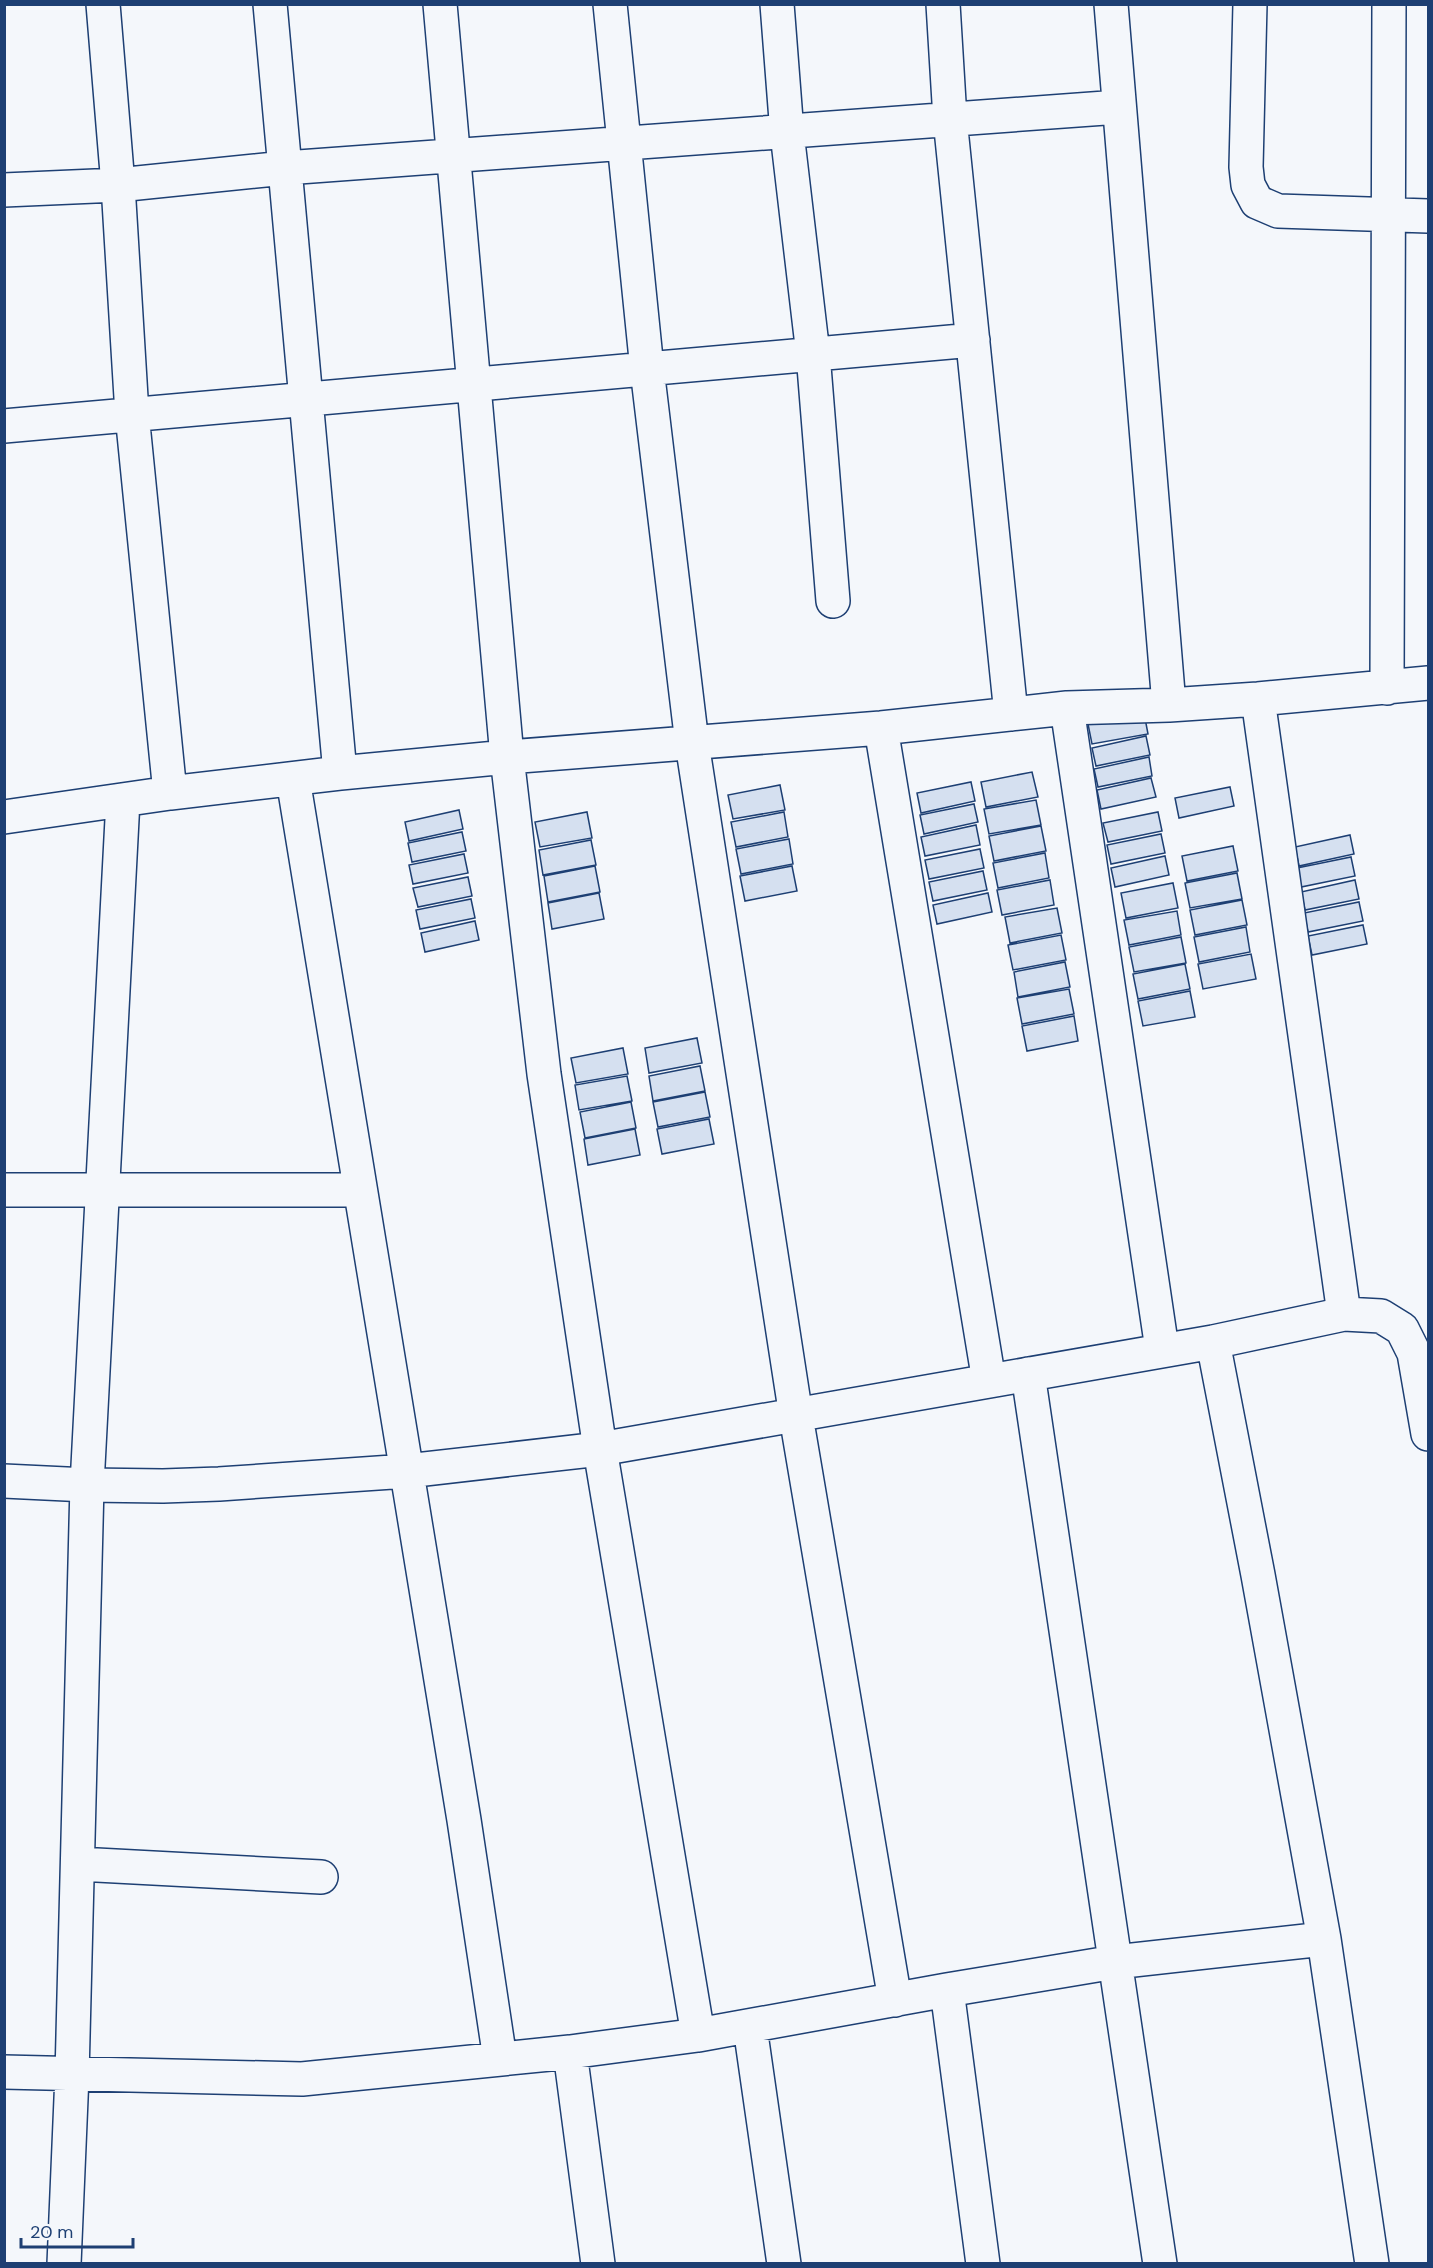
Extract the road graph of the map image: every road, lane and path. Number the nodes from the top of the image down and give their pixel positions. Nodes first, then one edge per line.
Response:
1 (103, 4) edge
2 (270, 4) edge
3 (440, 4) edge
4 (610, 4) edge
5 (777, 4) edge
6 (943, 4) edge
7 (1111, 4) edge
8 (1250, 4) edge
9 (1389, 4) edge
10 (1119, 107) junction
11 (950, 119) junction
12 (787, 133) junction
13 (624, 143) junction
14 (454, 156) junction
15 (285, 168) junction
16 (118, 185) junction
17 (4, 190) edge
18 (1388, 216) junction
19 (1428, 216) edge
20 (973, 340) junction
21 (813, 354) junction
22 (647, 369) junction
23 (475, 384) junction
24 (306, 399) junction
25 (132, 414) junction
26 (4, 426) edge
27 (833, 601) dead end
28 (1428, 683) edge
29 (1387, 688) junction
30 (1258, 699) junction
31 (1169, 705) junction
32 (1067, 708) junction
33 (1011, 714) junction
34 (881, 728) junction
35 (692, 743) junction
36 (507, 757) junction
37 (340, 773) junction
38 (293, 779) junction
39 (170, 793) junction
40 (123, 800) junction
41 (4, 817) edge
42 (4, 1190) edge
43 (360, 1190) junction
44 (101, 1191) junction
45 (1344, 1314) junction
46 (1213, 1342) junction
47 (1162, 1350) junction
48 (1028, 1374) junction
49 (989, 1381) junction
50 (796, 1416) junction
51 (1428, 1434) edge
52 (600, 1449) junction
53 (407, 1471) junction
54 (4, 1481) edge
55 (87, 1485) junction
56 (78, 1864) junction
57 (321, 1877) dead end
58 (1324, 1939) junction
59 (1115, 1962) junction
60 (947, 1989) junction
61 (895, 2000) junction
62 (750, 2027) junction
63 (698, 2035) junction
64 (570, 2052) junction
65 (500, 2059) junction
66 (4, 2072) edge
67 (72, 2076) junction
68 (64, 2264) edge
69 (598, 2264) edge
70 (784, 2264) edge
71 (983, 2264) edge
72 (1160, 2264) edge
73 (1372, 2264) edge

1 - 16 street
2 - 15 street
3 - 14 street
4 - 13 street
5 - 12 street
6 - 11 street
7 - 10 street
8 - 18 street
9 - 18 street
10 - 11 street
10 - 31 street
11 - 12 street
11 - 20 street
12 - 13 street
12 - 21 street
13 - 14 street
13 - 22 street
14 - 15 street
14 - 23 street
15 - 16 street
15 - 24 street
16 - 17 street
16 - 25 street
18 - 19 street
18 - 29 street
20 - 21 street
20 - 33 street
21 - 22 street
21 - 27 street
22 - 23 street
22 - 35 street
23 - 24 street
23 - 36 street
24 - 25 street
24 - 37 street
25 - 26 street
25 - 39 street
28 - 29 street
29 - 30 street
30 - 31 street
30 - 45 street
31 - 32 street
32 - 33 street
32 - 47 street
33 - 34 street
34 - 35 street
34 - 49 street
35 - 36 street
35 - 50 street
36 - 37 street
36 - 52 street
37 - 38 street
38 - 39 street
38 - 43 street
39 - 40 street
40 - 41 street
40 - 44 street
42 - 44 street
43 - 44 street
43 - 53 street
44 - 55 street
45 - 46 street
45 - 51 street
46 - 47 street
46 - 58 street
47 - 48 street
48 - 49 street
48 - 59 street
49 - 50 street
50 - 52 street
50 - 61 street
52 - 53 street
52 - 63 street
53 - 55 street
53 - 65 street
54 - 55 street
55 - 56 street
56 - 57 street
56 - 67 street
58 - 59 street
58 - 73 street
59 - 60 street
59 - 72 street
60 - 61 street
60 - 71 street
61 - 62 street
62 - 63 street
62 - 70 street
63 - 64 street
64 - 65 street
64 - 69 street
65 - 67 street
66 - 67 street
67 - 68 street

